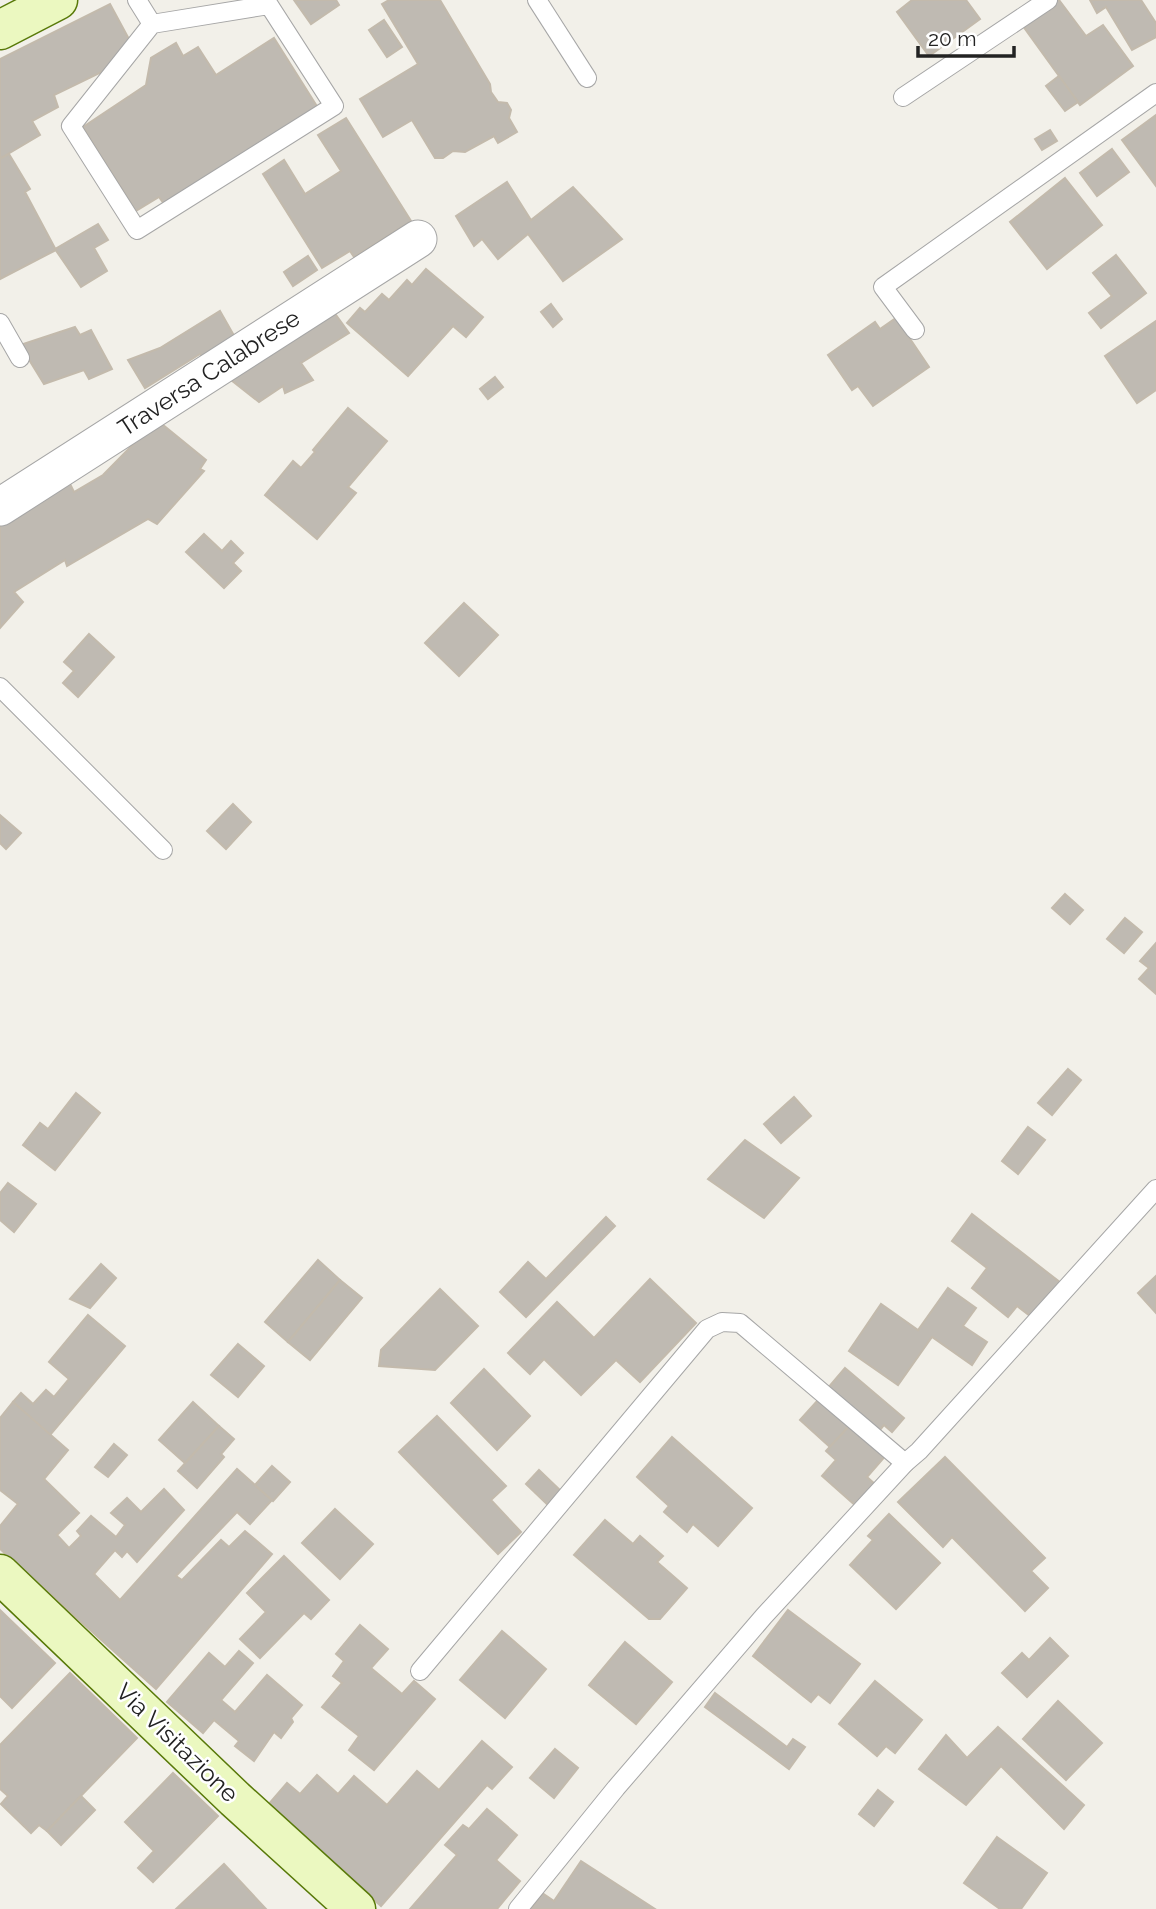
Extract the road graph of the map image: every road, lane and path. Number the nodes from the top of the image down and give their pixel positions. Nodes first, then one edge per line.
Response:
1 (58, 0) edge
2 (137, 0) edge
3 (537, 0) edge
4 (1048, 0) edge
5 (152, 24) junction
6 (0, 30) edge
7 (587, 78) dead end
8 (1156, 93) edge
9 (904, 97) dead end
10 (418, 239) dead end
11 (0, 323) edge
12 (915, 330) dead end
13 (20, 358) dead end
14 (0, 507) edge
15 (0, 687) edge
16 (163, 849) dead end
17 (1156, 1189) edge
18 (905, 1463) junction
19 (0, 1574) edge
20 (420, 1671) dead end
21 (356, 1909) edge
22 (518, 1909) edge

1 - 6 street
2 - 5 lane
3 - 7 lane
4 - 9 lane
5 - 5 lane
8 - 12 lane
10 - 14 street, Traversa Calabrese
11 - 13 lane
15 - 16 lane
17 - 18 lane
18 - 20 lane
18 - 22 lane
19 - 21 street, Via Visitazione

